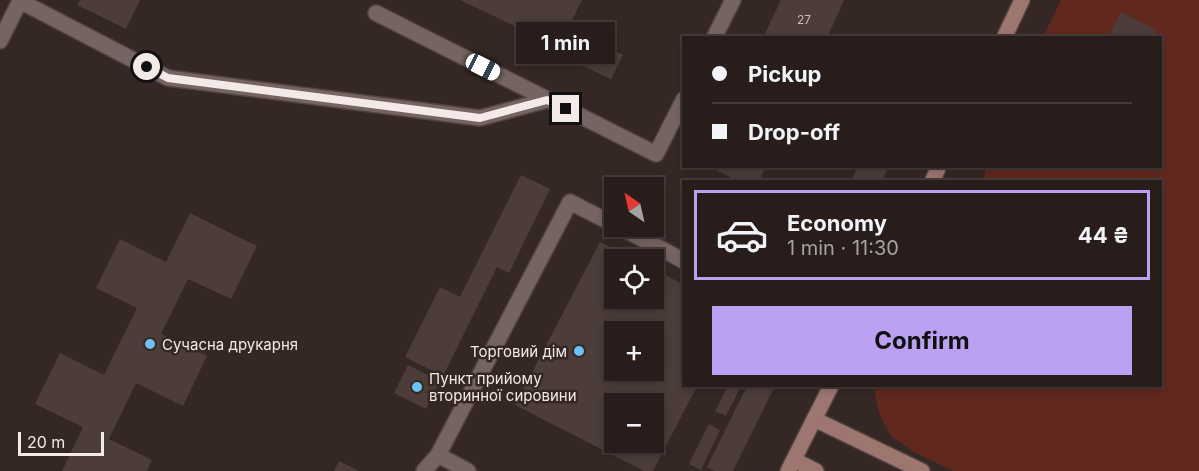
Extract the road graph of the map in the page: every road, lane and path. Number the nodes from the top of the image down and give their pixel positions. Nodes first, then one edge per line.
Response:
1 (733, 0) edge
2 (1022, 0) edge
3 (21, 1) edge
4 (376, 13) dead end
5 (715, 36) edge
6 (1005, 36) edge
7 (0, 41) edge
8 (547, 100) junction
9 (682, 103) edge
10 (604, 219) edge
11 (638, 237) edge
12 (682, 260) edge
13 (830, 387) edge
14 (814, 418) junction
15 (438, 455) junction
16 (791, 465) edge
17 (424, 471) edge
18 (468, 471) edge
19 (816, 471) edge
20 (922, 471) edge

1 - 5 lane
2 - 6 street
3 - 7 lane
3 - 8 lane
4 - 8 lane
8 - 9 lane
10 - 15 lane
11 - 12 lane
13 - 14 street
14 - 16 street
14 - 20 street
15 - 17 lane
15 - 18 lane
16 - 19 street

